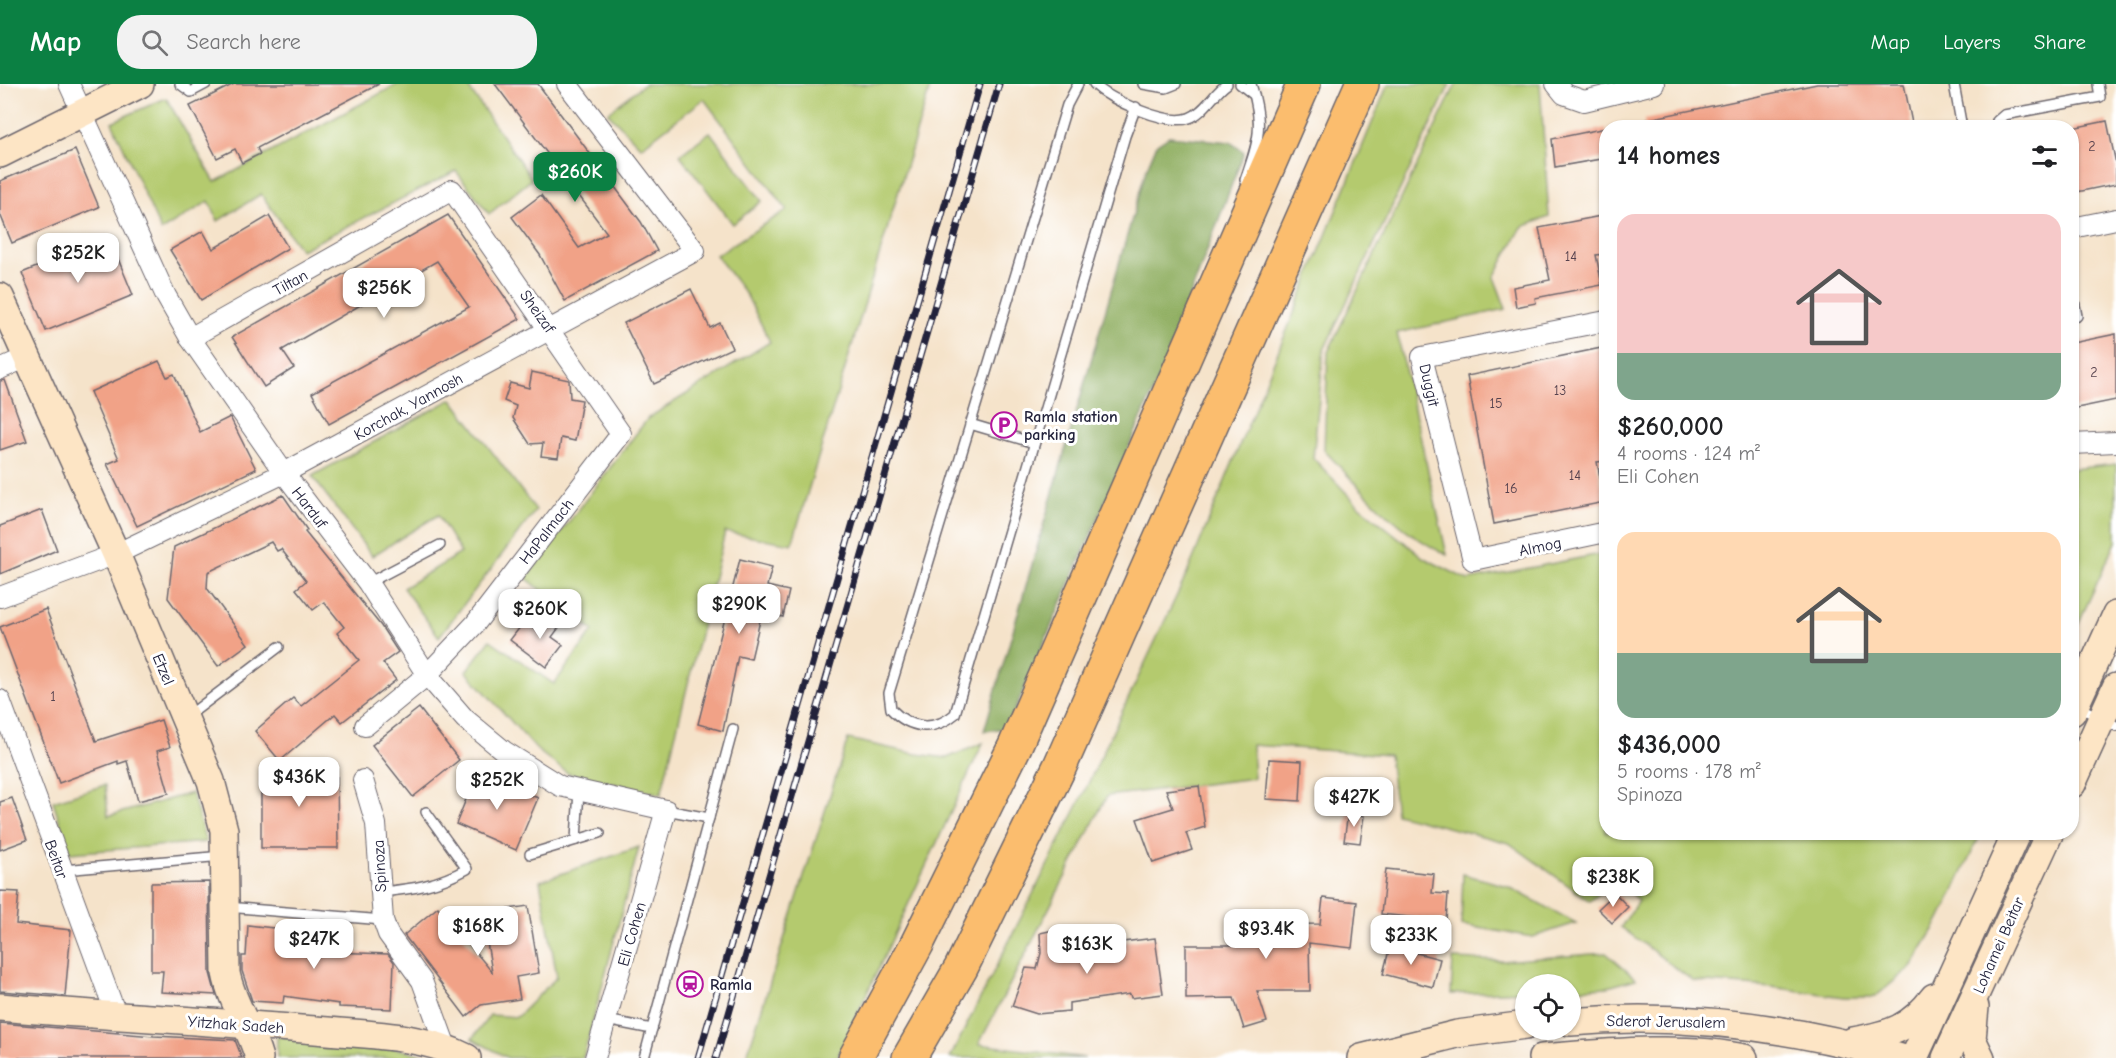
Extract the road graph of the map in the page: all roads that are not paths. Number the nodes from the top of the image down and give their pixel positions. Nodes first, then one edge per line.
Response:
1 (69, 84) edge
2 (141, 84) edge
3 (180, 84) edge
4 (206, 84) edge
5 (567, 84) edge
6 (1077, 84) edge
7 (1094, 84) edge
8 (1143, 84) edge
9 (1176, 84) edge
10 (1227, 84) edge
11 (1240, 84) edge
12 (1251, 84) edge
13 (1304, 84) edge
14 (1362, 84) edge
15 (1556, 84) edge
16 (1654, 84) edge
17 (1954, 84) edge
18 (2097, 84) edge
19 (1256, 97) junction
20 (1136, 108) junction
21 (81, 111) junction
22 (1961, 120) edge
23 (1998, 120) edge
24 (0, 154) edge
25 (1242, 189) dead end
26 (452, 190) joint
27 (2116, 219) edge
28 (2079, 227) edge
29 (1228, 232) dead end
30 (0, 297) edge
31 (1599, 322) edge
32 (550, 328) junction
33 (190, 338) junction
34 (1191, 340) junction
35 (27, 357) junction
36 (0, 369) edge
37 (970, 424) junction
38 (621, 434) joint
39 (2116, 442) edge
40 (1034, 443) junction
41 (2079, 444) edge
42 (284, 473) junction
43 (1599, 533) edge
44 (440, 545) dead end
45 (116, 554) junction
46 (1473, 560) joint
47 (368, 583) junction
48 (0, 597) edge
49 (2116, 615) edge
50 (279, 646) dead end
51 (427, 675) junction
52 (2116, 687) edge
53 (2079, 696) edge
54 (0, 700) edge
55 (2079, 711) edge
56 (185, 719) junction
57 (2108, 723) edge
58 (365, 726) dead end
59 (733, 729) dead end
60 (2079, 772) edge
61 (363, 780) dead end
62 (579, 790) junction
63 (666, 810) junction
64 (426, 813) dead end
65 (709, 818) junction
66 (600, 833) dead end
67 (576, 840) junction
68 (2013, 840) edge
69 (2046, 840) edge
70 (530, 854) dead end
71 (225, 856) junction
72 (61, 870) junction
73 (380, 892) junction
74 (227, 907) junction
75 (383, 920) junction
76 (1953, 972) junction
77 (1979, 988) junction
78 (0, 1007) edge
79 (117, 1017) junction
80 (606, 1020) junction
81 (1581, 1022) edge
82 (244, 1024) junction
83 (1515, 1026) edge
84 (652, 1029) junction
85 (1808, 1037) junction
86 (457, 1052) edge
87 (1673, 1056) edge
88 (259, 1058) edge
89 (595, 1058) edge
90 (644, 1058) edge
91 (855, 1058) edge
92 (909, 1058) edge
93 (1361, 1058) edge
94 (1542, 1058) edge
95 (1744, 1058) edge
96 (1901, 1058) edge
97 (1914, 1058) edge
98 (1946, 1058) edge
99 (1981, 1058) edge

1 - 21 street, Harduf
2 - 21 street
3 - 4 lane
5 - 32 street, Korchak, Yannosh
6 - 37 lane
7 - 20 lane
8 - 9 lane
10 - 20 lane
11 - 19 lane
12 - 19 lane
13 - 34 highway
14 - 92 highway
15 - 16 street
17 - 22 lane
18 - 23 lane
19 - 25 lane
20 - 40 lane
21 - 24 street
21 - 33 street, Harduf
26 - 32 street, Sheizaf
26 - 33 street, Tiltan
27 - 28 street
29 - 34 lane
30 - 35 street, Etzel
31 - 46 street, Duggit
32 - 38 street, Sheizaf
32 - 42 street, Korchak, Yannosh
33 - 42 street, Harduf
34 - 91 highway
35 - 36 street
35 - 45 street, Etzel
37 - 40 lane
37 - 40 lane
38 - 51 street, HaPalmach
39 - 41 street
42 - 45 street, Korchak, Yannosh
42 - 47 street, Harduf
43 - 46 street, Almog
44 - 47 lane
45 - 48 street, Korchak, Yannosh
45 - 56 street, Etzel
47 - 51 street, Harduf
49 - 53 street
50 - 56 lane
51 - 58 street, HaPalmach
51 - 62 street, Harduf
52 - 57 street
54 - 72 street, Beitar
55 - 57 lane
56 - 71 street, Etzel
57 - 60 street
59 - 65 lane
61 - 73 street, Spinoza
62 - 63 street, Harduf
62 - 67 lane
63 - 65 lane
63 - 80 street, Eli Cohen
64 - 73 lane
65 - 84 lane
66 - 67 lane
67 - 70 lane
68 - 76 street, Lohamei Beitar
69 - 77 street, Lohamei Beitar
71 - 72 lane
71 - 74 street, Etzel
72 - 79 street, Beitar
73 - 75 street, Spinoza
74 - 75 lane
74 - 82 street, Etzel
75 - 86 street, Spinoza
76 - 85 street
76 - 97 street, Lohamei Beitar
77 - 98 street, Lohamei Beitar
77 - 99 street
78 - 79 street, Yitzhak Sadeh
79 - 82 street, Yitzhak Sadeh
80 - 84 lane
80 - 89 street, Eli Cohen
81 - 85 street, Sderot Jerusalem
82 - 86 street, Yitzhak Sadeh
82 - 88 street, Etzel
83 - 93 street
84 - 90 lane
85 - 96 street, Sderot Jerusalem
87 - 94 street, Sderot Jerusalem
87 - 95 street, Sderot Jerusalem

